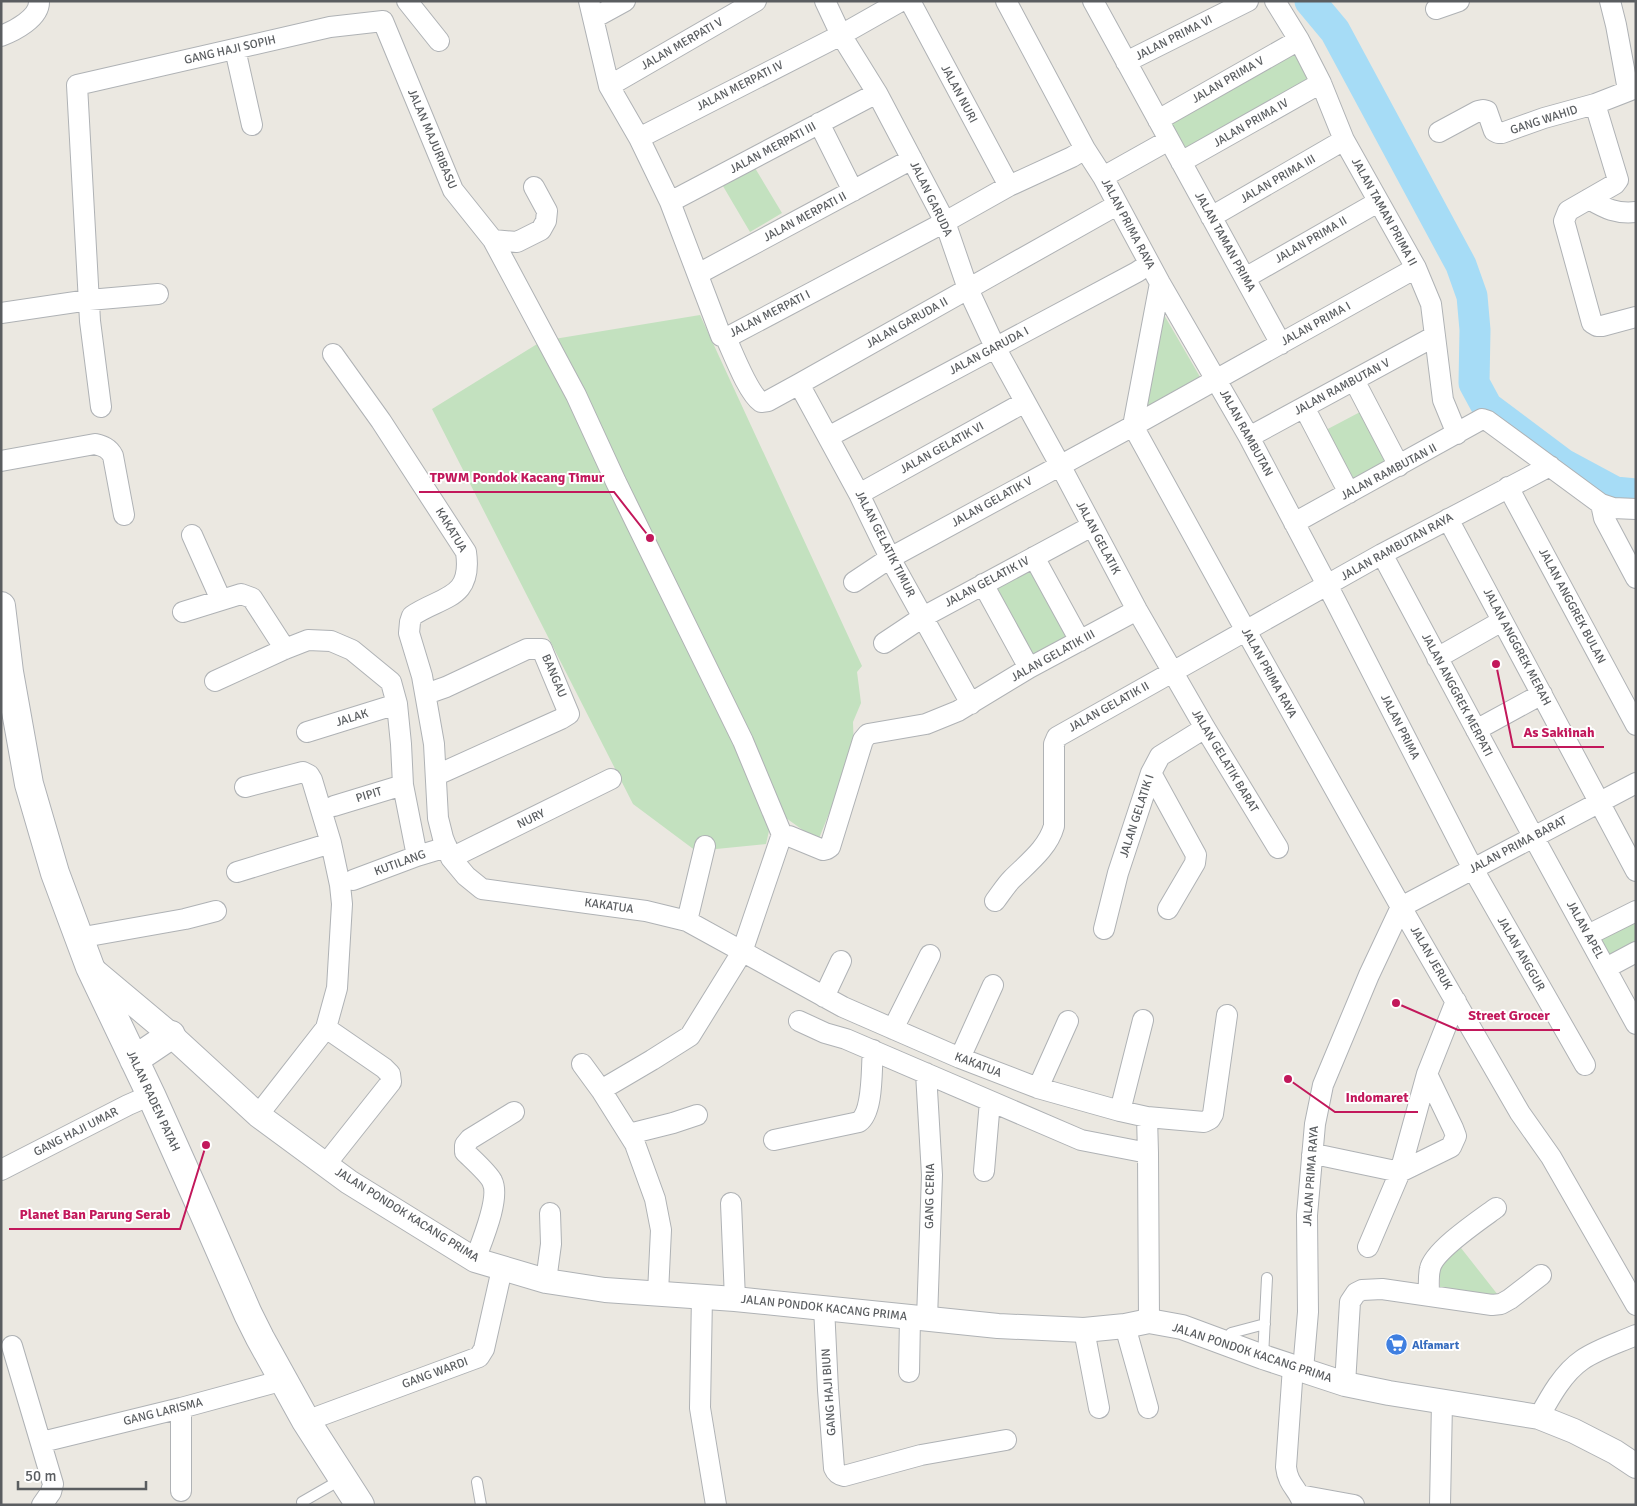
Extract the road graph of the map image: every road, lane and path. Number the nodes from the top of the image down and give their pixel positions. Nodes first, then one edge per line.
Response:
1 (39, 1) edge
2 (402, 1) edge
3 (407, 1) edge
4 (625, 1) edge
5 (756, 1) edge
6 (825, 1) edge
7 (901, 1) edge
8 (910, 1) edge
9 (1006, 1) edge
10 (1248, 1) edge
11 (1275, 1) edge
12 (1459, 1) edge
13 (1610, 1) edge
14 (1098, 3) edge
15 (1436, 9) dead end
16 (591, 10) edge
17 (383, 21) junction
18 (841, 35) junction
19 (1, 36) edge
20 (439, 40) dead end
21 (1299, 40) junction
22 (235, 49) junction
23 (1126, 62) junction
24 (1321, 83) junction
25 (609, 86) junction
26 (1632, 89) edge
27 (877, 94) junction
28 (1595, 104) junction
29 (1158, 120) junction
30 (819, 123) junction
31 (252, 125) dead end
32 (1439, 132) dead end
33 (639, 138) junction
34 (1169, 140) junction
35 (1344, 140) junction
36 (1085, 149) junction
37 (912, 159) junction
38 (1181, 162) junction
39 (1102, 177) junction
40 (1009, 186) junction
41 (534, 188) dead end
42 (853, 191) junction
43 (1589, 199) junction
44 (670, 202) junction
45 (1378, 202) junction
46 (1117, 205) junction
47 (1636, 212) edge
48 (1211, 217) junction
49 (945, 222) junction
50 (493, 240) junction
51 (1149, 264) junction
52 (1416, 268) junction
53 (698, 274) junction
54 (1245, 278) junction
55 (1160, 283) junction
56 (968, 288) junction
57 (158, 294) dead end
58 (89, 300) junction
59 (1, 313) edge
60 (1636, 317) edge
61 (1435, 336) junction
62 (726, 338) junction
63 (1280, 344) junction
64 (995, 348) junction
65 (333, 354) dead end
66 (1216, 380) junction
67 (1354, 380) junction
68 (799, 384) junction
69 (1025, 402) junction
70 (101, 407) dead end
71 (1304, 407) junction
72 (1133, 426) junction
73 (1458, 434) junction
74 (828, 437) junction
75 (1249, 438) junction
76 (1, 460) edge
77 (1060, 465) junction
78 (1399, 466) junction
79 (1550, 466) junction
80 (1508, 487) junction
81 (1349, 493) junction
82 (859, 494) junction
83 (1601, 504) junction
84 (1636, 509) edge
85 (124, 516) dead end
86 (1448, 519) junction
87 (1294, 522) junction
88 (1092, 526) junction
89 (192, 535) dead end
90 (1382, 554) junction
91 (1034, 557) junction
92 (890, 558) junction
93 (1636, 578) edge
94 (854, 582) dead end
95 (983, 584) junction
96 (1328, 585) junction
97 (221, 600) junction
98 (1, 606) edge
99 (1137, 610) junction
100 (183, 612) dead end
101 (923, 617) junction
102 (1502, 621) junction
103 (1246, 631) junction
104 (1080, 641) junction
105 (884, 643) dead end
106 (284, 649) junction
107 (1437, 658) junction
108 (1029, 668) junction
109 (5, 672) edge
110 (1174, 672) junction
111 (215, 681) dead end
112 (410, 682) junction
113 (1542, 694) junction
114 (397, 704) junction
115 (971, 704) junction
116 (1636, 726) edge
117 (1205, 728) junction
118 (1476, 730) junction
119 (307, 732) dead end
120 (1151, 772) junction
121 (437, 775) junction
122 (611, 779) dead end
123 (1636, 783) edge
124 (403, 784) junction
125 (245, 787) dead end
126 (1600, 802) junction
127 (334, 806) dead end
128 (1533, 836) junction
129 (783, 837) junction
130 (331, 843) junction
131 (705, 846) dead end
132 (1278, 848) dead end
133 (436, 853) junction
134 (1633, 860) edge
135 (1472, 869) junction
136 (237, 872) dead end
137 (354, 880) dead end
138 (995, 901) dead end
139 (1401, 907) junction
140 (1168, 909) dead end
141 (216, 911) dead end
142 (1636, 911) edge
143 (688, 921) junction
144 (1104, 929) dead end
145 (1588, 935) junction
146 (78, 938) junction
147 (742, 952) junction
148 (1636, 952) edge
149 (930, 955) dead end
150 (842, 961) dead end
151 (90, 967) junction
152 (1606, 968) junction
153 (993, 985) dead end
154 (824, 997) junction
155 (1456, 1002) junction
156 (1227, 1015) dead end
157 (799, 1020) dead end
158 (1142, 1020) dead end
159 (1068, 1021) dead end
160 (1636, 1024) edge
161 (326, 1028) junction
162 (893, 1028) junction
163 (171, 1035) junction
164 (872, 1050) junction
165 (960, 1058) junction
166 (134, 1060) junction
167 (582, 1064) dead end
168 (1585, 1065) dead end
169 (926, 1073) junction
170 (1428, 1074) junction
171 (1038, 1088) junction
172 (602, 1090) junction
173 (151, 1095) junction
174 (990, 1101) junction
175 (1120, 1111) junction
176 (514, 1112) dead end
177 (258, 1115) junction
178 (696, 1116) dead end
179 (1146, 1117) junction
180 (629, 1134) junction
181 (774, 1140) dead end
182 (1148, 1153) junction
183 (1312, 1155) junction
184 (326, 1164) junction
185 (1, 1170) edge
186 (984, 1171) dead end
187 (1400, 1172) junction
188 (731, 1203) dead end
189 (1496, 1208) dead end
190 (550, 1213) dead end
191 (1368, 1247) dead end
192 (475, 1260) junction
193 (502, 1269) junction
194 (1541, 1275) dead end
195 (1267, 1278) dead end
196 (546, 1281) junction
197 (658, 1293) junction
198 (702, 1296) junction
199 (1428, 1296) junction
200 (735, 1299) junction
201 (1636, 1305) edge
202 (824, 1307) junction
203 (919, 1318) junction
204 (1149, 1321) junction
205 (1264, 1324) junction
206 (1125, 1326) junction
207 (1084, 1330) junction
208 (1636, 1335) edge
209 (1226, 1343) junction
210 (12, 1346) dead end
211 (1263, 1357) junction
212 (1298, 1368) junction
213 (909, 1372) dead end
214 (284, 1380) junction
215 (1344, 1384) junction
216 (1442, 1402) junction
217 (181, 1408) junction
218 (1099, 1408) dead end
219 (1148, 1408) dead end
220 (1539, 1417) junction
221 (306, 1421) junction
222 (1006, 1440) dead end
223 (42, 1442) junction
224 (1636, 1466) edge
225 (343, 1478) junction
226 (477, 1482) dead end
227 (181, 1491) dead end
228 (1301, 1500) edge
229 (302, 1502) dead end
230 (42, 1505) edge
231 (360, 1505) edge
232 (481, 1505) edge
233 (716, 1505) edge
234 (1354, 1505) edge
235 (1440, 1505) edge

1 - 19 street
2 - 17 street
3 - 20 street
4 - 16 street
5 - 25 street, JALAN MERPATI V
6 - 18 street, JALAN GARUDA
7 - 18 street, JALAN MERPATI IV
8 - 40 street, JALAN NURI
9 - 36 street, JALAN PRIMA RAYA
10 - 23 street, JALAN PRIMA VI
11 - 21 street, JALAN TAMAN PRIMA II
12 - 15 street
13 - 26 street
14 - 23 street, JALAN TAMAN PRIMA
16 - 25 street, JALAN MERPATI I
17 - 22 street, GANG HAJI SOPIH
17 - 50 street, JALAN MAJURIBASU
18 - 27 street, JALAN GARUDA
18 - 33 street, JALAN MERPATI IV
21 - 24 street, JALAN TAMAN PRIMA II
21 - 29 street, JALAN PRIMA V
22 - 31 street
22 - 58 street, GANG HAJI SOPIH
23 - 29 street, JALAN TAMAN PRIMA
24 - 35 street, JALAN TAMAN PRIMA II
24 - 38 street, JALAN PRIMA IV
25 - 33 street, JALAN MERPATI I
26 - 28 street, GANG WAHID
27 - 30 street, JALAN MERPATI III
27 - 37 street, JALAN GARUDA
28 - 32 street, GANG WAHID
28 - 43 street
29 - 34 street, JALAN TAMAN PRIMA
30 - 42 street
30 - 44 street, JALAN MERPATI III
33 - 44 street, JALAN MERPATI I
34 - 38 street, JALAN TAMAN PRIMA
34 - 39 street
35 - 45 street, JALAN TAMAN PRIMA II
35 - 48 street, JALAN PRIMA III
36 - 39 street, JALAN PRIMA RAYA
36 - 40 street, JALAN MERPATI I
37 - 42 street, JALAN MERPATI II
37 - 49 street, JALAN GARUDA
38 - 48 street, JALAN TAMAN PRIMA
39 - 46 street, JALAN PRIMA RAYA
40 - 49 street, JALAN MERPATI I
41 - 50 street
42 - 53 street, JALAN MERPATI II
43 - 47 street
43 - 60 street
44 - 53 street, JALAN MERPATI I
45 - 52 street, JALAN TAMAN PRIMA II
45 - 54 street, JALAN PRIMA II
46 - 51 street, JALAN PRIMA RAYA
46 - 56 street, JALAN GARUDA II
48 - 54 street, JALAN TAMAN PRIMA
49 - 56 street, JALAN GARUDA
49 - 62 street, JALAN MERPATI I
50 - 129 street, JALAN MAJURIBASU
51 - 55 street, JALAN PRIMA RAYA
51 - 64 street, JALAN GARUDA I
52 - 61 street, JALAN TAMAN PRIMA II
52 - 63 street, JALAN PRIMA I
53 - 62 street, JALAN MERPATI I
54 - 63 street, JALAN TAMAN PRIMA
55 - 66 street, JALAN RAMBUTAN
55 - 72 street, JALAN PRIMA RAYA
56 - 64 street, JALAN GARUDA
56 - 68 street, JALAN GARUDA II
57 - 58 street
58 - 59 street
58 - 70 street
61 - 67 street, JALAN RAMBUTAN V
61 - 73 street, JALAN TAMAN PRIMA II
62 - 68 street, JALAN GARUDA II
63 - 66 street, JALAN PRIMA I
64 - 69 street, JALAN GARUDA
64 - 74 street, JALAN GARUDA I
65 - 112 street, KAKATUA
66 - 72 street, JALAN PRIMA I
66 - 75 street, JALAN RAMBUTAN
67 - 71 street, JALAN RAMBUTAN V
67 - 78 street
68 - 74 street, JALAN GELATIK TIMUR
69 - 77 street, JALAN GELATIK
69 - 82 street, JALAN GELATIK VI
71 - 75 street, JALAN RAMBUTAN V
71 - 81 street
72 - 77 street, JALAN GELATIK V
72 - 103 street, JALAN PRIMA RAYA
73 - 78 street, JALAN RAMBUTAN II
73 - 79 street, JALAN RAMBUTAN II
74 - 82 street, JALAN GELATIK TIMUR
75 - 87 street, JALAN RAMBUTAN
76 - 85 street
77 - 88 street, JALAN GELATIK
77 - 92 street, JALAN GELATIK V
78 - 81 street, JALAN RAMBUTAN II
79 - 80 street, JALAN RAMBUTAN RAYA
79 - 83 street
80 - 86 street, JALAN RAMBUTAN RAYA
80 - 116 street, JALAN ANGGREK BULAN
81 - 87 street, JALAN RAMBUTAN II
82 - 92 street, JALAN GELATIK TIMUR
83 - 84 street
83 - 93 street
86 - 90 street, JALAN RAMBUTAN RAYA
86 - 102 street, JALAN ANGGREK MERAH
87 - 96 street, JALAN RAMBUTAN
88 - 91 street, JALAN GELATIK IV
88 - 99 street, JALAN GELATIK
89 - 97 street
90 - 96 street, JALAN RAMBUTAN RAYA
90 - 107 street, JALAN ANGGREK MERPATI
91 - 95 street, JALAN GELATIK IV
91 - 104 street
92 - 94 street, JALAN GELATIK V
92 - 101 street, JALAN GELATIK TIMUR
95 - 101 street, JALAN GELATIK IV
95 - 108 street
96 - 103 street, JALAN RAMBUTAN RAYA
96 - 135 street, JALAN PRIMA
97 - 100 street
97 - 106 street
98 - 109 main road, JALAN RADEN PATAH
99 - 104 street, JALAN GELATIK III
99 - 110 street, JALAN GELATIK
101 - 105 street, JALAN GELATIK IV
101 - 115 street, JALAN GELATIK TIMUR
102 - 107 street
102 - 113 street, JALAN ANGGREK MERAH
103 - 110 street, JALAN GELATIK II
103 - 139 street, JALAN PRIMA RAYA
104 - 108 street, JALAN GELATIK III
106 - 111 street
106 - 112 street
107 - 118 street, JALAN ANGGREK MERPATI
108 - 115 street, JALAN GELATIK III
109 - 146 main road, JALAN RADEN PATAH
110 - 117 street, JALAN GELATIK BARAT
110 - 138 street, JALAN GELATIK II
112 - 114 street
112 - 121 street, KAKATUA
112 - 121 street, BANGAU
113 - 118 street
113 - 126 street, JALAN ANGGREK MERAH
114 - 119 street, JALAK
114 - 124 street
115 - 129 street, JALAN GELATIK III
117 - 120 street, JALAN GELATIK I
117 - 132 street, JALAN GELATIK BARAT
118 - 128 street, JALAN ANGGREK MERPATI
120 - 140 street
120 - 144 street, JALAN GELATIK I
121 - 133 street, KAKATUA
122 - 133 street, NURY
123 - 126 street, JALAN PRIMA BARAT
124 - 127 street, PIPIT
124 - 133 street
125 - 130 street
126 - 128 street, JALAN PRIMA BARAT
126 - 134 street, JALAN ANGGREK MERAH
128 - 135 street, JALAN PRIMA BARAT
128 - 145 street, JALAN APEL
129 - 147 street
130 - 136 street
130 - 161 street
131 - 143 street
133 - 137 street, KUTILANG
133 - 143 street, KAKATUA
135 - 139 street, JALAN PRIMA BARAT
135 - 168 street, JALAN ANGGUR
139 - 155 street, JALAN JERUK
139 - 183 street, JALAN PRIMA RAYA
141 - 146 street
142 - 145 street
143 - 147 street, KAKATUA
145 - 152 street, JALAN APEL
146 - 151 main road, JALAN RADEN PATAH
147 - 154 street, KAKATUA
147 - 172 street
148 - 152 street
149 - 162 street
150 - 154 street
151 - 163 street, JALAN PONDOK KACANG PRIMA
151 - 166 main road, JALAN RADEN PATAH
152 - 160 street, JALAN APEL
153 - 165 street
154 - 162 street, KAKATUA
155 - 170 street
155 - 201 street, JALAN JERUK
156 - 179 street, KAKATUA
157 - 164 street
158 - 175 street
159 - 171 street
161 - 177 street
161 - 184 street
162 - 165 street, KAKATUA
163 - 166 main road
163 - 177 street, JALAN PONDOK KACANG PRIMA
164 - 169 street
164 - 181 street
165 - 171 street, KAKATUA
166 - 173 main road, JALAN RADEN PATAH
167 - 172 street
169 - 174 street
169 - 203 street, GANG CERIA
170 - 187 street
170 - 187 street
171 - 175 street, KAKATUA
172 - 180 street
173 - 185 street, GANG HAJI UMAR
173 - 214 main road, JALAN RADEN PATAH
174 - 182 street
174 - 186 street
175 - 179 street, KAKATUA
176 - 192 street
177 - 184 street, JALAN PONDOK KACANG PRIMA
178 - 180 street
179 - 182 street
180 - 197 street
182 - 204 street
183 - 187 street
183 - 212 street, JALAN PRIMA RAYA
184 - 192 street, JALAN PONDOK KACANG PRIMA
187 - 191 street
188 - 200 street
189 - 199 street
190 - 196 street
192 - 193 street, JALAN PONDOK KACANG PRIMA
193 - 196 street, JALAN PONDOK KACANG PRIMA
193 - 221 street, GANG WARDI
194 - 199 street
195 - 205 lane
196 - 197 street, JALAN PONDOK KACANG PRIMA
197 - 198 street, JALAN PONDOK KACANG PRIMA
198 - 200 street, JALAN PONDOK KACANG PRIMA
198 - 233 street
199 - 215 street
200 - 202 street, JALAN PONDOK KACANG PRIMA
202 - 203 street, JALAN PONDOK KACANG PRIMA
202 - 222 street, GANG HAJI BIUN
203 - 207 street, JALAN PONDOK KACANG PRIMA
203 - 213 street, GANG CERIA
204 - 206 street, JALAN PONDOK KACANG PRIMA
204 - 209 street, JALAN PONDOK KACANG PRIMA
205 - 209 lane
205 - 211 lane
206 - 207 street, JALAN PONDOK KACANG PRIMA
206 - 219 street
207 - 218 street
208 - 220 street
209 - 211 street, JALAN PONDOK KACANG PRIMA
210 - 223 street
211 - 212 street, JALAN PONDOK KACANG PRIMA
212 - 215 street, JALAN PONDOK KACANG PRIMA
212 - 228 street, JALAN PRIMA RAYA
214 - 217 street, GANG LARISMA
214 - 221 main road, JALAN RADEN PATAH
215 - 216 street, JALAN PONDOK KACANG PRIMA
216 - 220 street, JALAN PONDOK KACANG PRIMA
216 - 235 street
217 - 223 street, GANG LARISMA
217 - 227 street
220 - 224 street, JALAN PONDOK KACANG PRIMA
221 - 225 main road, JALAN RADEN PATAH
223 - 230 street
225 - 229 lane
225 - 231 main road, JALAN RADEN PATAH
226 - 232 lane
228 - 234 street

